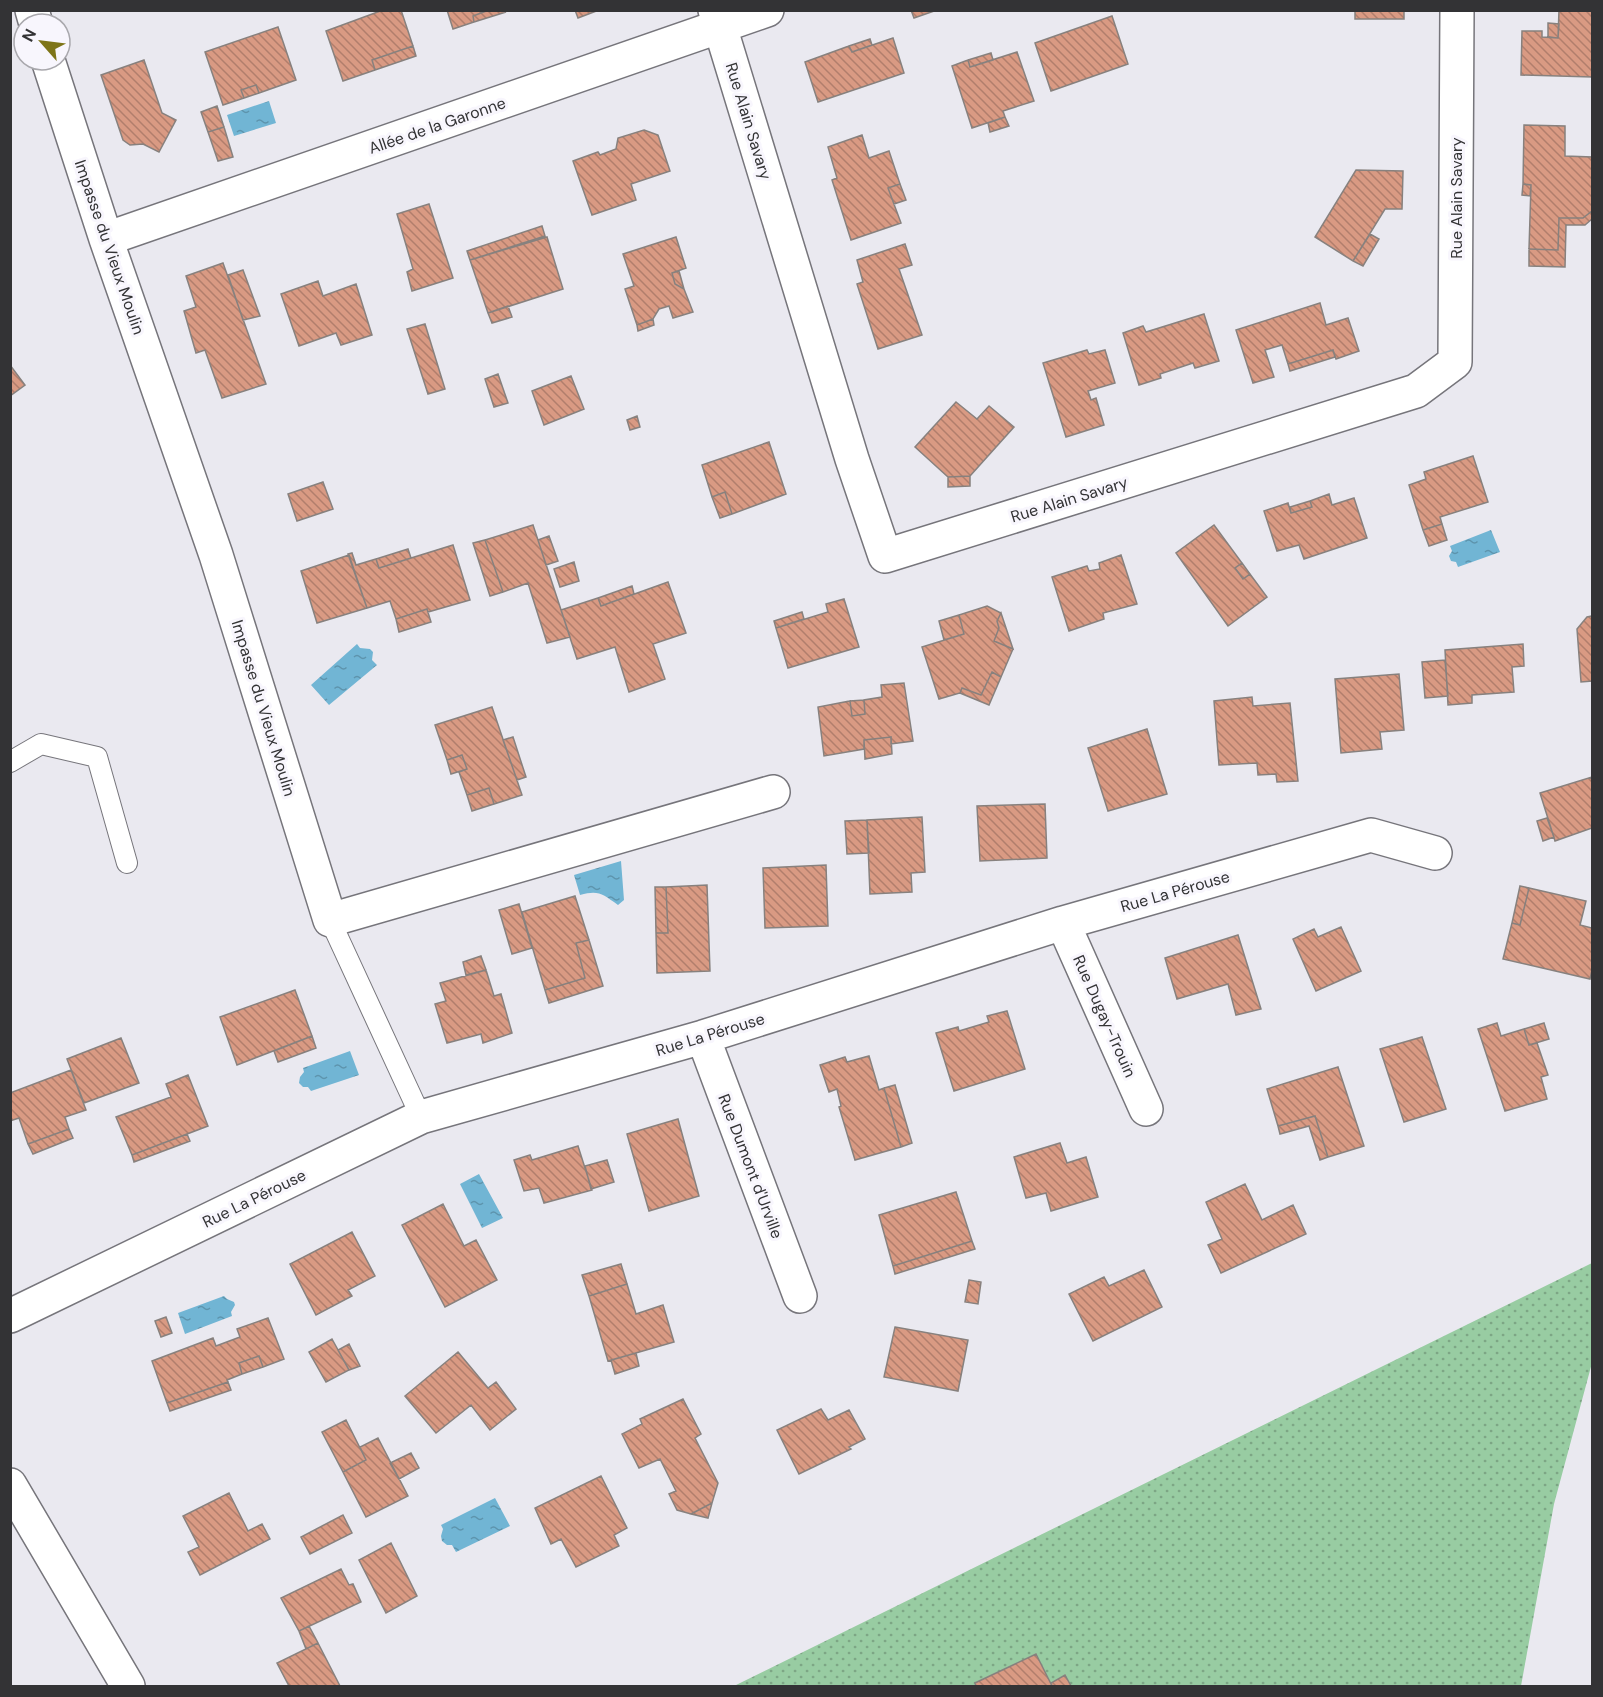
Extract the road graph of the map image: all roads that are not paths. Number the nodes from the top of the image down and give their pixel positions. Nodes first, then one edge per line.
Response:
1 (767, 10) edge
2 (1457, 10) edge
3 (718, 19) edge
4 (52, 72) edge
5 (106, 239) junction
6 (10, 762) edge
7 (773, 792) dead end
8 (1435, 853) dead end
9 (127, 863) dead end
10 (330, 920) junction
11 (1063, 923) junction
12 (703, 1037) junction
13 (1146, 1109) dead end
14 (421, 1117) junction
15 (800, 1296) dead end
16 (10, 1316) edge
17 (10, 1485) edge
18 (128, 1686) edge

1 - 3 street, Allée de la Garonne
2 - 3 street, Rue Alain Savary
3 - 5 street, Allée de la Garonne
4 - 5 street, Impasse du Vieux Moulin
5 - 10 street, Impasse du Vieux Moulin
6 - 9 lane
7 - 10 street
8 - 11 street, Rue La Pérouse
10 - 14 lane
11 - 12 street, Rue La Pérouse
11 - 13 street, Rue Dugay-Trouin
12 - 14 street, Rue La Pérouse
12 - 15 street, Rue Dumont d'Urville
14 - 16 street, Rue La Pérouse
17 - 18 street

